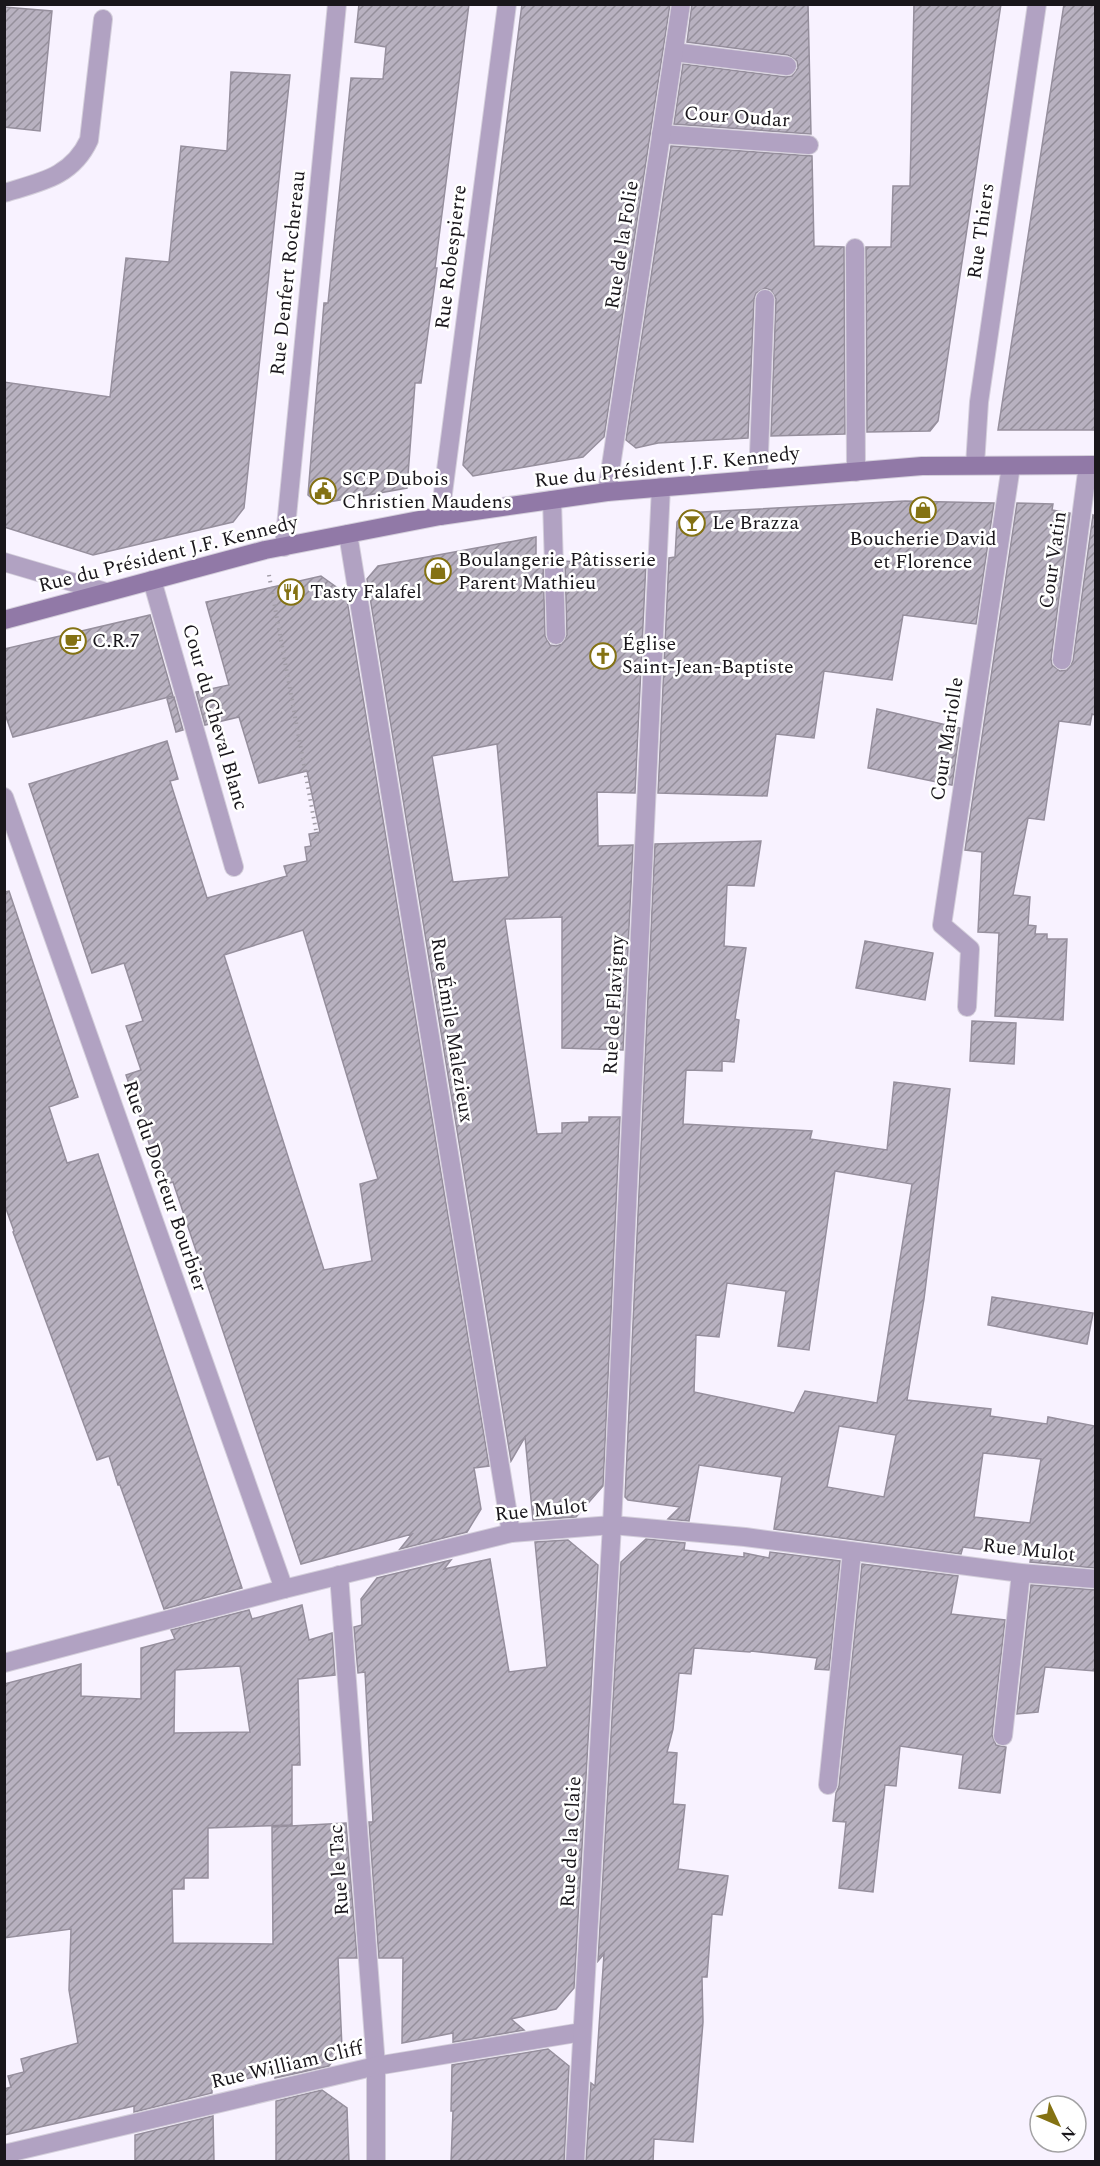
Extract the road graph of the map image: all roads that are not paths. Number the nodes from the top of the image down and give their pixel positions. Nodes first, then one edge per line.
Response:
1 (337, 4) edge
2 (507, 4) edge
3 (681, 4) edge
4 (1037, 4) edge
5 (103, 19) dead end
6 (674, 52) junction
7 (788, 66) dead end
8 (661, 134) junction
9 (809, 146) dead end
10 (4, 193) edge
11 (855, 248) dead end
12 (765, 299) dead end
13 (975, 465) junction
14 (1092, 465) edge
15 (1011, 466) junction
16 (856, 472) junction
17 (758, 478) junction
18 (661, 486) junction
19 (607, 492) junction
20 (552, 500) junction
21 (440, 516) junction
22 (348, 534) junction
23 (284, 547) junction
24 (4, 562) edge
25 (152, 580) junction
26 (106, 592) junction
27 (4, 620) edge
28 (556, 635) dead end
29 (1062, 660) dead end
30 (4, 797) edge
31 (234, 867) dead end
32 (967, 1007) dead end
33 (612, 1525) junction
34 (511, 1533) junction
35 (852, 1552) junction
36 (1021, 1573) junction
37 (339, 1575) junction
38 (1095, 1579) edge
39 (284, 1589) junction
40 (4, 1663) edge
41 (1003, 1736) dead end
42 (828, 1785) dead end
43 (582, 2032) junction
44 (376, 2066) junction
45 (4, 2154) edge
46 (376, 2162) edge
47 (575, 2162) edge

1 - 23 street, Rue Denfert Rochereau
2 - 21 street, Rue Robespierre
3 - 6 street, Rue de la Folie
4 - 13 street, Rue Thiers
5 - 10 street
6 - 7 street
6 - 8 street, Rue de la Folie
8 - 9 street, Cour Oudar
8 - 19 street, Rue de la Folie
11 - 16 street
12 - 17 street
13 - 15 main road, Rue du Président J.F. Kennedy
13 - 16 main road, Rue du Président J.F. Kennedy
14 - 15 main road, Rue du Président J.F. Kennedy
14 - 29 street, Cour Vatin
15 - 32 street, Cour Mariolle
16 - 17 main road, Rue du Président J.F. Kennedy
17 - 18 main road, Rue du Président J.F. Kennedy
18 - 19 main road, Rue du Président J.F. Kennedy
18 - 33 street, Rue de Flavigny
19 - 20 main road, Rue du Président J.F. Kennedy
20 - 21 main road, Rue du Président J.F. Kennedy
20 - 28 street
21 - 22 main road, Rue du Président J.F. Kennedy
22 - 23 main road, Rue du Président J.F. Kennedy
22 - 34 street, Rue Émile Malezieux
23 - 25 main road, Rue du Président J.F. Kennedy
24 - 26 street
25 - 26 main road, Rue du Président J.F. Kennedy
25 - 31 street, Cour du Cheval Blanc
26 - 27 main road, Rue du Président J.F. Kennedy
30 - 39 street, Rue du Docteur Bourbier
33 - 34 street, Rue Mulot
33 - 35 street, Rue Mulot
33 - 43 street, Rue de la Claie
34 - 37 street, Rue Mulot
35 - 36 street, Rue Mulot
35 - 42 street
36 - 38 street, Rue Mulot
36 - 41 street
37 - 39 street, Rue Mulot
37 - 44 street, Rue le Tac
39 - 40 street, Rue Mulot
43 - 44 street, Rue William Cliff
43 - 47 street, Rue de la Claie
44 - 45 street, Rue William Cliff
44 - 46 street, Rue le Tac

